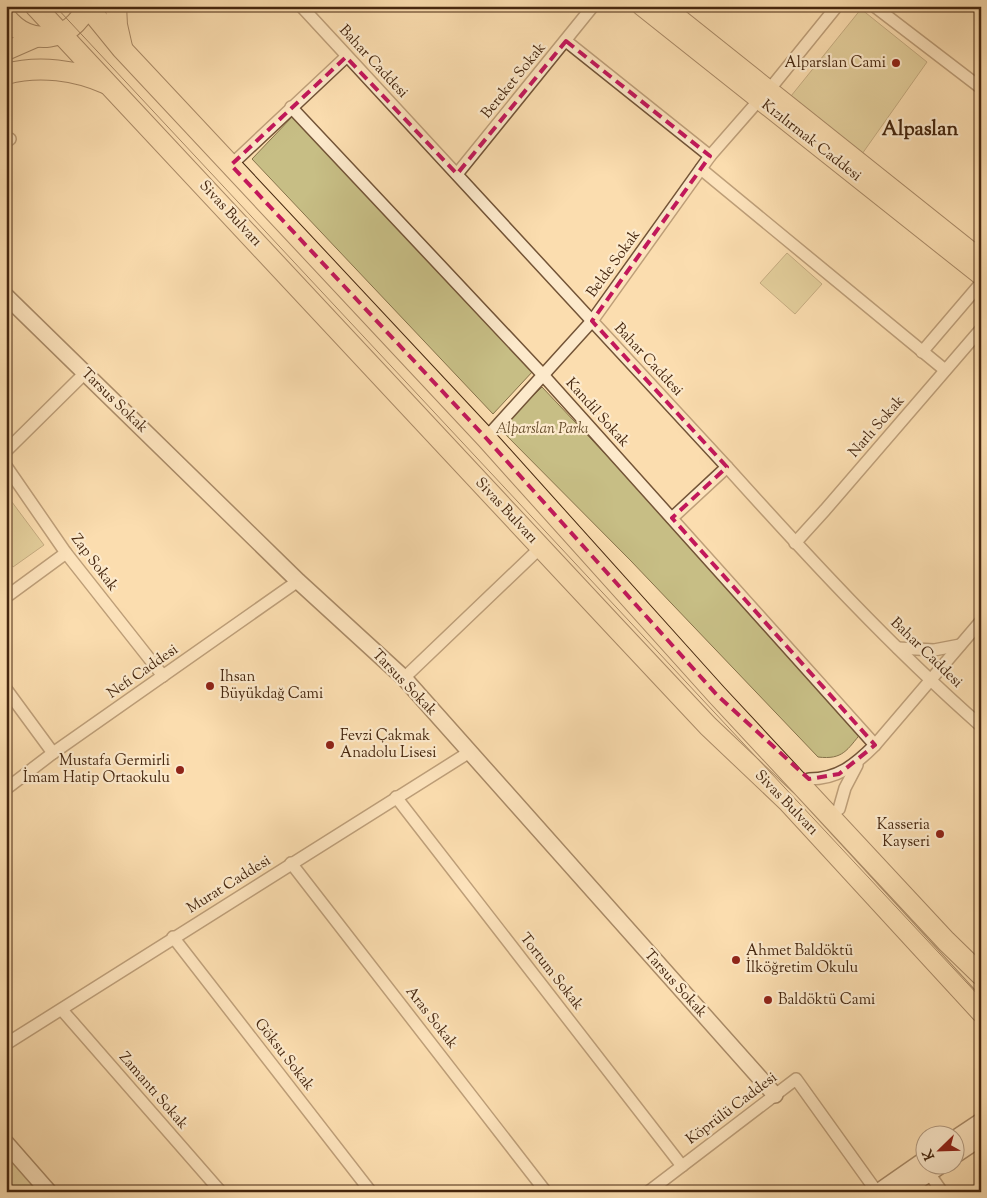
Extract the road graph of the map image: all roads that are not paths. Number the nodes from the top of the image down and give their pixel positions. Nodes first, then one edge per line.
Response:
1 (35, 6) edge
2 (87, 6) edge
3 (116, 6) edge
4 (301, 6) edge
5 (593, 6) edge
6 (641, 6) edge
7 (664, 6) edge
8 (874, 6) edge
9 (831, 8) edge
10 (6, 18) edge
11 (61, 34) junction
12 (38, 37) junction
13 (566, 41) junction
14 (122, 49) junction
15 (6, 51) edge
16 (346, 57) junction
17 (6, 74) edge
18 (112, 87) junction
19 (981, 88) edge
20 (764, 95) junction
21 (291, 107) junction
22 (710, 156) junction
23 (231, 165) junction
24 (701, 170) junction
25 (458, 174) junction
26 (981, 259) edge
27 (981, 276) edge
28 (981, 283) edge
29 (6, 296) edge
30 (592, 320) junction
31 (981, 329) edge
32 (922, 352) junction
33 (945, 370) junction
34 (85, 372) junction
35 (543, 375) junction
36 (486, 438) junction
37 (6, 451) edge
38 (6, 466) edge
39 (727, 468) junction
40 (672, 518) junction
41 (795, 543) junction
42 (540, 548) junction
43 (66, 553) junction
44 (298, 582) junction
45 (6, 597) edge
46 (981, 621) edge
47 (960, 645) junction
48 (898, 648) junction
49 (163, 676) junction
50 (404, 678) junction
51 (929, 680) junction
52 (6, 689) edge
53 (717, 695) junction
54 (708, 726) junction
55 (981, 726) edge
56 (875, 745) junction
57 (468, 752) junction
58 (54, 753) junction
59 (859, 761) junction
60 (809, 779) junction
61 (6, 789) edge
62 (396, 798) junction
63 (839, 810) junction
64 (291, 863) junction
65 (173, 937) junction
66 (981, 959) edge
67 (981, 976) edge
68 (62, 1010) junction
69 (981, 1012) edge
70 (981, 1026) edge
71 (6, 1044) edge
72 (775, 1095) junction
73 (981, 1121) edge
74 (964, 1132) edge
75 (981, 1138) edge
76 (6, 1143) edge
77 (964, 1149) edge
78 (682, 1166) junction
79 (914, 1174) edge
80 (920, 1176) edge
81 (935, 1176) edge
82 (49, 1192) edge
83 (221, 1192) edge
84 (371, 1192) edge
85 (546, 1192) edge
86 (648, 1192) edge
87 (878, 1192) edge
88 (902, 1192) edge
89 (942, 1192) edge

1 - 11 highway, Sivas Bulvarı
2 - 11 highway
2 - 14 highway, Sivas Bulvarı
3 - 14 highway
4 - 16 street, Bahar Caddesi
5 - 13 street, Bereket Sokak
6 - 20 main road, Kızılırmak Caddesi
7 - 20 main road, Kızılırmak Caddesi
8 - 19 street
9 - 20 street, Belde Sokak
10 - 12 highway
11 - 12 highway
11 - 18 highway, Sivas Bulvarı
12 - 15 main road
13 - 22 street
13 - 25 street, Bereket Sokak
14 - 23 highway, Sivas Bulvarı
16 - 21 street
16 - 25 street, Bahar Caddesi
17 - 18 highway
18 - 42 highway, Sivas Bulvarı
20 - 22 street, Belde Sokak
20 - 26 main road, Kızılırmak Caddesi
20 - 27 main road, Kızılırmak Caddesi
21 - 23 street
21 - 35 street, Kandil Sokak
22 - 24 street, Belde Sokak
23 - 36 highway, Sivas Bulvarı
24 - 30 street, Belde Sokak
24 - 32 street
25 - 30 street, Bahar Caddesi
28 - 32 street
29 - 34 street, Tarsus Sokak
30 - 35 street, Belde Sokak
30 - 39 street, Bahar Caddesi
31 - 33 street, Narlı Sokak
32 - 33 street
33 - 41 street, Narlı Sokak
34 - 37 street
34 - 44 street, Tarsus Sokak
35 - 36 street, Belde Sokak
35 - 40 street, Kandil Sokak
36 - 53 highway, Sivas Bulvarı
38 - 43 street, Zap Sokak
39 - 40 street
39 - 41 street, Bahar Caddesi
40 - 56 street, Kandil Sokak
41 - 48 street, Bahar Caddesi
42 - 50 street
42 - 54 highway, Sivas Bulvarı
43 - 45 street
43 - 49 street, Zap Sokak
44 - 49 street, Nefi Caddesi
44 - 50 street, Tarsus Sokak
46 - 47 street
47 - 48 street
47 - 51 street
48 - 51 street, Bahar Caddesi
49 - 58 street, Nefi Caddesi
50 - 57 street, Tarsus Sokak
51 - 55 street, Bahar Caddesi
51 - 56 street
52 - 58 street
53 - 60 highway
53 - 67 highway, Sivas Bulvarı
54 - 69 highway, Sivas Bulvarı
54 - 70 highway
56 - 59 street
57 - 62 street, Murat Caddesi
57 - 72 street, Tarsus Sokak
58 - 61 street, Nefi Caddesi
59 - 60 street
59 - 63 street
60 - 63 highway
62 - 64 street, Murat Caddesi
62 - 78 street, Tortum Sokak
63 - 66 highway
64 - 65 street, Murat Caddesi
64 - 85 street, Aras Sokak
65 - 68 street, Murat Caddesi
65 - 84 street, Göksu Sokak
68 - 71 street, Murat Caddesi
68 - 83 street, Zamantı Sokak
72 - 78 street, Köprülü Caddesi
72 - 87 street, Köprülü Caddesi
73 - 74 street
75 - 77 street
76 - 82 street
78 - 86 street, Köprülü Caddesi
79 - 87 street
80 - 88 street
81 - 89 street

